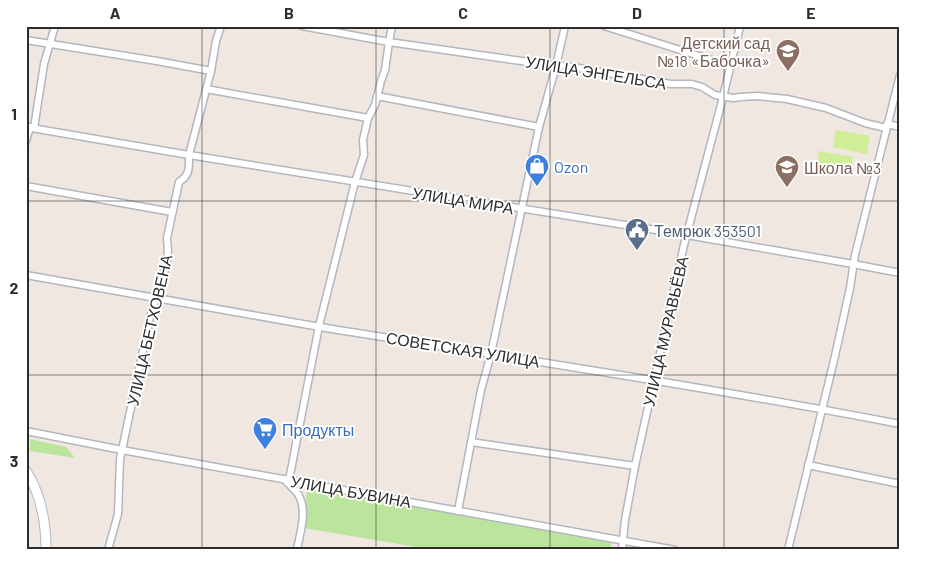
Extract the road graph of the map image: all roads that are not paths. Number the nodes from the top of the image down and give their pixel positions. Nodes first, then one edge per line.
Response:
1 (55, 26) edge
2 (221, 26) edge
3 (302, 26) edge
4 (392, 26) edge
5 (565, 26) edge
6 (604, 26) edge
7 (740, 26) edge
8 (26, 40) edge
9 (389, 42) junction
10 (50, 45) junction
11 (556, 66) junction
12 (731, 66) junction
13 (211, 72) junction
14 (900, 75) edge
15 (206, 89) junction
16 (377, 96) junction
17 (723, 96) junction
18 (368, 118) junction
19 (886, 126) junction
20 (539, 127) junction
21 (900, 127) edge
22 (30, 128) edge
23 (26, 141) edge
24 (189, 155) junction
25 (355, 182) junction
26 (26, 186) edge
27 (521, 210) junction
28 (172, 212) junction
29 (687, 235) junction
30 (854, 264) junction
31 (900, 273) edge
32 (26, 275) edge
33 (156, 298) junction
34 (319, 326) junction
35 (491, 354) junction
36 (653, 381) junction
37 (822, 409) junction
38 (900, 424) edge
39 (27, 432) edge
40 (471, 442) junction
41 (122, 450) junction
42 (808, 465) junction
43 (635, 466) junction
44 (26, 471) edge
45 (287, 479) junction
46 (900, 484) edge
47 (458, 510) junction
48 (622, 540) junction
49 (46, 550) edge
50 (108, 550) edge
51 (297, 550) edge
52 (622, 550) edge
53 (675, 550) edge
54 (788, 550) edge

1 - 10 street
2 - 13 street, УЛИЦА БЕТХОВЕНА
3 - 9 street, УЛИЦА ЭНГЕЛЬСА
4 - 9 street
5 - 11 street
6 - 12 street
7 - 12 street, УЛИЦА МУРАВЬЁВА
8 - 10 street
9 - 11 street, УЛИЦА ЭНГЕЛЬСА
9 - 16 street
10 - 13 street
10 - 22 street
11 - 17 street, УЛИЦА ЭНГЕЛЬСА
11 - 20 street
12 - 17 street, УЛИЦА МУРАВЬЁВА
13 - 15 street, УЛИЦА БЕТХОВЕНА
14 - 19 street
15 - 18 street
15 - 24 street, УЛИЦА БЕТХОВЕНА
16 - 18 street
16 - 20 street
17 - 19 street, УЛИЦА ЭНГЕЛЬСА
17 - 29 street, УЛИЦА МУРАВЬЁВА
18 - 25 street
19 - 21 street, УЛИЦА ЭНГЕЛЬСА
19 - 30 street
20 - 27 street
22 - 23 street
22 - 24 street, УЛИЦА МИРА
24 - 25 street, УЛИЦА МИРА
24 - 28 street, УЛИЦА БЕТХОВЕНА
25 - 27 street, УЛИЦА МИРА
25 - 34 street
26 - 28 street
27 - 29 street, УЛИЦА МИРА
27 - 35 street
28 - 33 street, УЛИЦА БЕТХОВЕНА
29 - 30 street, УЛИЦА МИРА
29 - 36 street, УЛИЦА МУРАВЬЁВА
30 - 31 street, УЛИЦА МИРА
30 - 37 street
32 - 33 street, СОВЕТСКАЯ УЛИЦА
33 - 34 street, СОВЕТСКАЯ УЛИЦА
33 - 41 street, УЛИЦА БЕТХОВЕНА
34 - 35 street, СОВЕТСКАЯ УЛИЦА
34 - 45 street
35 - 36 street, СОВЕТСКАЯ УЛИЦА
35 - 40 street
36 - 37 street, СОВЕТСКАЯ УЛИЦА
36 - 43 street, УЛИЦА МУРАВЬЁВА
37 - 38 street, СОВЕТСКАЯ УЛИЦА
37 - 42 street
39 - 41 street, УЛИЦА БУВИНА
40 - 43 street
40 - 47 street
41 - 45 street, УЛИЦА БУВИНА
41 - 50 street, УЛИЦА БЕТХОВЕНА
42 - 46 street
42 - 54 street
43 - 48 street, УЛИЦА МУРАВЬЁВА
44 - 49 street
45 - 47 street, УЛИЦА БУВИНА
45 - 51 street
47 - 48 street, УЛИЦА БУВИНА
48 - 52 street, УЛИЦА МУРАВЬЁВА
48 - 53 street, УЛИЦА БУВИНА

